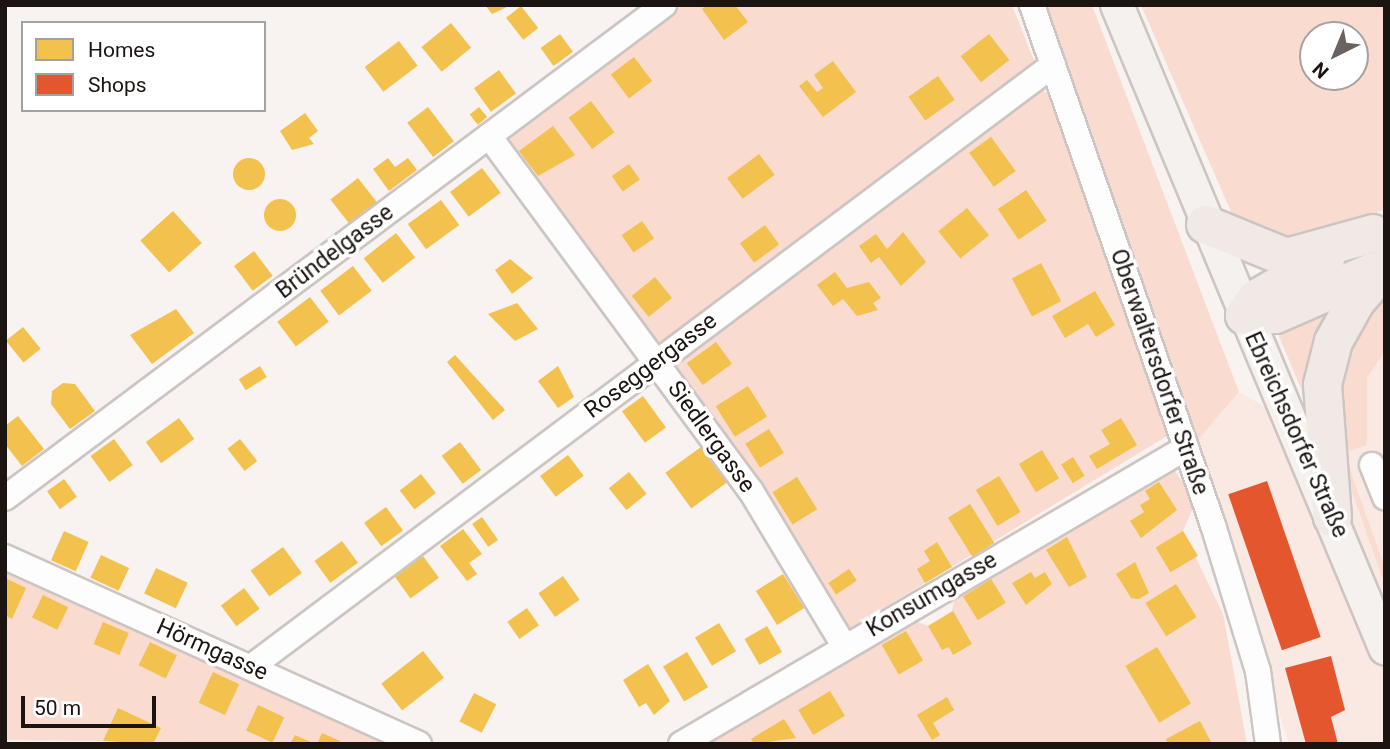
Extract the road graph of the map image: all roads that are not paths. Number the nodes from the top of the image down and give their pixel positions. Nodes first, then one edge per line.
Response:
1 (664, 5) edge
2 (1032, 5) edge
3 (1117, 5) edge
4 (1053, 65) junction
5 (489, 136) junction
6 (1205, 224) junction
7 (1382, 248) edge
8 (1244, 316) junction
9 (657, 361) junction
10 (1184, 449) junction
11 (1372, 465) dead end
12 (5, 498) edge
13 (1385, 498) edge
14 (1332, 517) junction
15 (5, 557) edge
16 (845, 646) junction
17 (1385, 648) edge
18 (251, 667) junction
19 (419, 744) edge
20 (681, 744) edge
21 (1268, 744) edge

1 - 5 street, Bründelgasse
2 - 4 street, Oberwaltersdorfer Straße
3 - 6 main road, Ebreichsdorfer Straße
4 - 9 street, Roseggergasse
4 - 10 street, Oberwaltersdorfer Straße
5 - 9 street, Siedlergasse
5 - 12 street, Bründelgasse
6 - 7 highway
6 - 8 main road, Ebreichsdorfer Straße
7 - 8 highway
7 - 14 highway
8 - 14 main road, Ebreichsdorfer Straße
9 - 16 street, Siedlergasse
9 - 18 street, Roseggergasse
10 - 16 street, Konsumgasse
10 - 21 street, Oberwaltersdorfer Straße
11 - 13 street
14 - 17 main road, Ebreichsdorfer Straße
15 - 18 street, Hörmgasse
16 - 20 street, Konsumgasse
18 - 19 street, Hörmgasse

